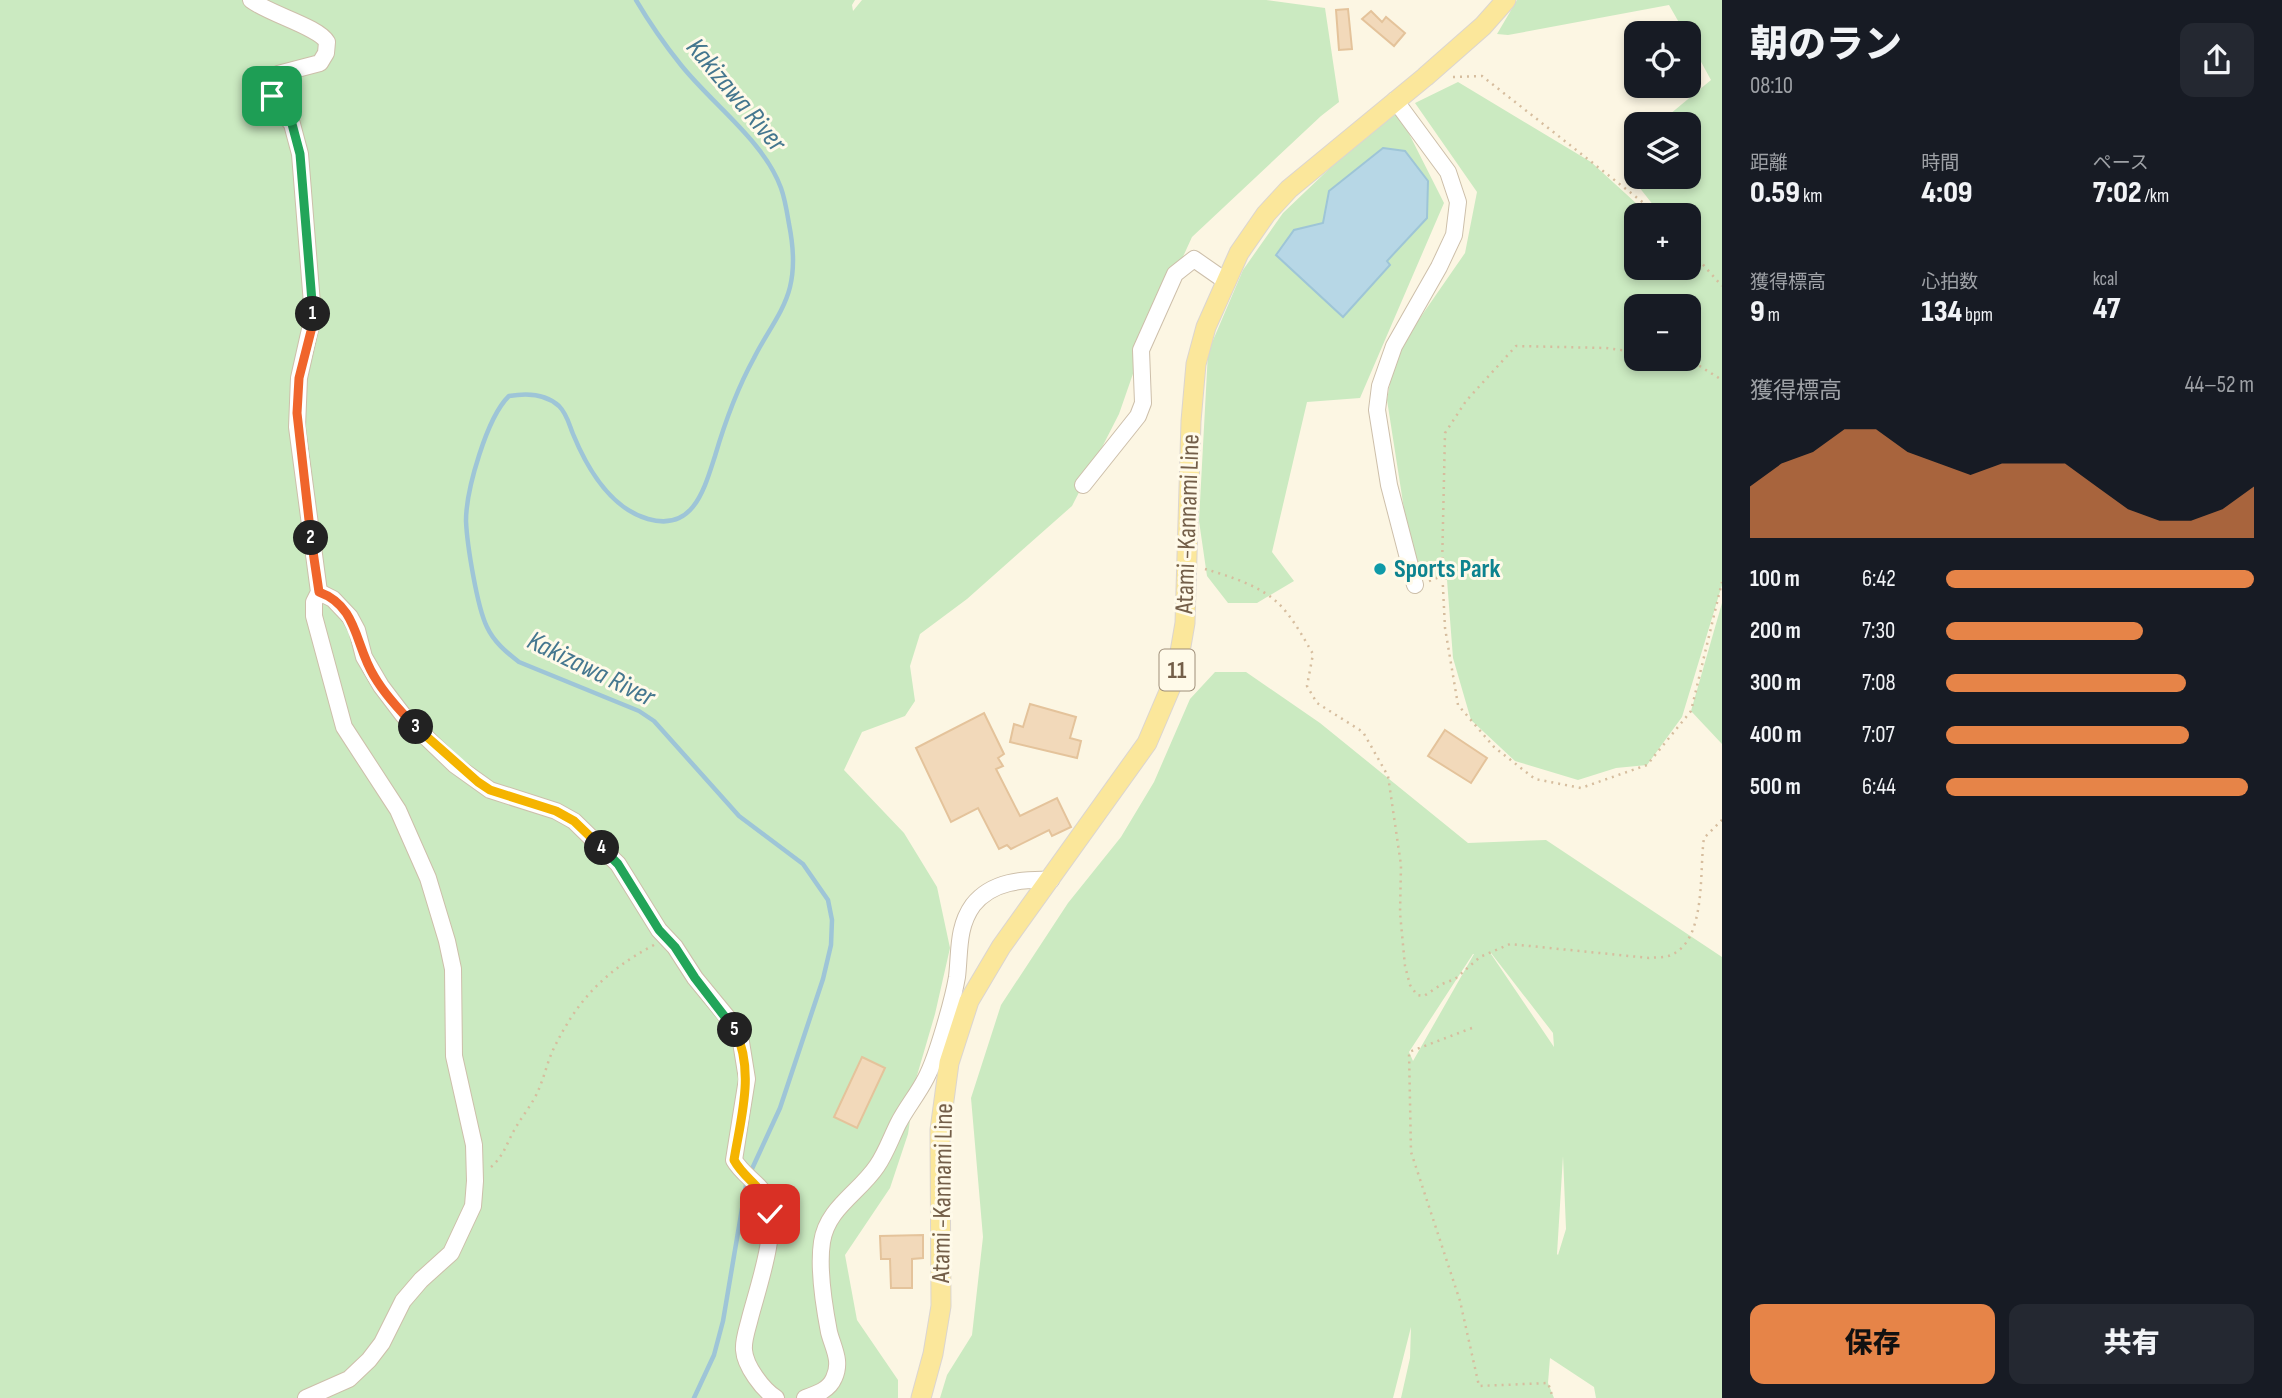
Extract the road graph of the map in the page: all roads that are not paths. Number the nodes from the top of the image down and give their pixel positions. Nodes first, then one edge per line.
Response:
1 (251, 0) edge
2 (1506, 0) edge
3 (1395, 100) junction
4 (1227, 282) junction
5 (1083, 485) dead end
6 (1415, 585) dead end
7 (319, 592) junction
8 (1051, 880) junction
9 (306, 1398) edge
10 (776, 1398) edge
11 (805, 1398) edge
12 (921, 1398) edge

1 - 7 street
2 - 3 main road, Atami -Kannami Line / 11
3 - 4 main road, Atami -Kannami Line / 11
3 - 6 street
4 - 5 street
4 - 8 main road, Atami -Kannami Line / 11
7 - 9 street
7 - 10 street
8 - 11 street
8 - 12 main road, Atami -Kannami Line / 11

